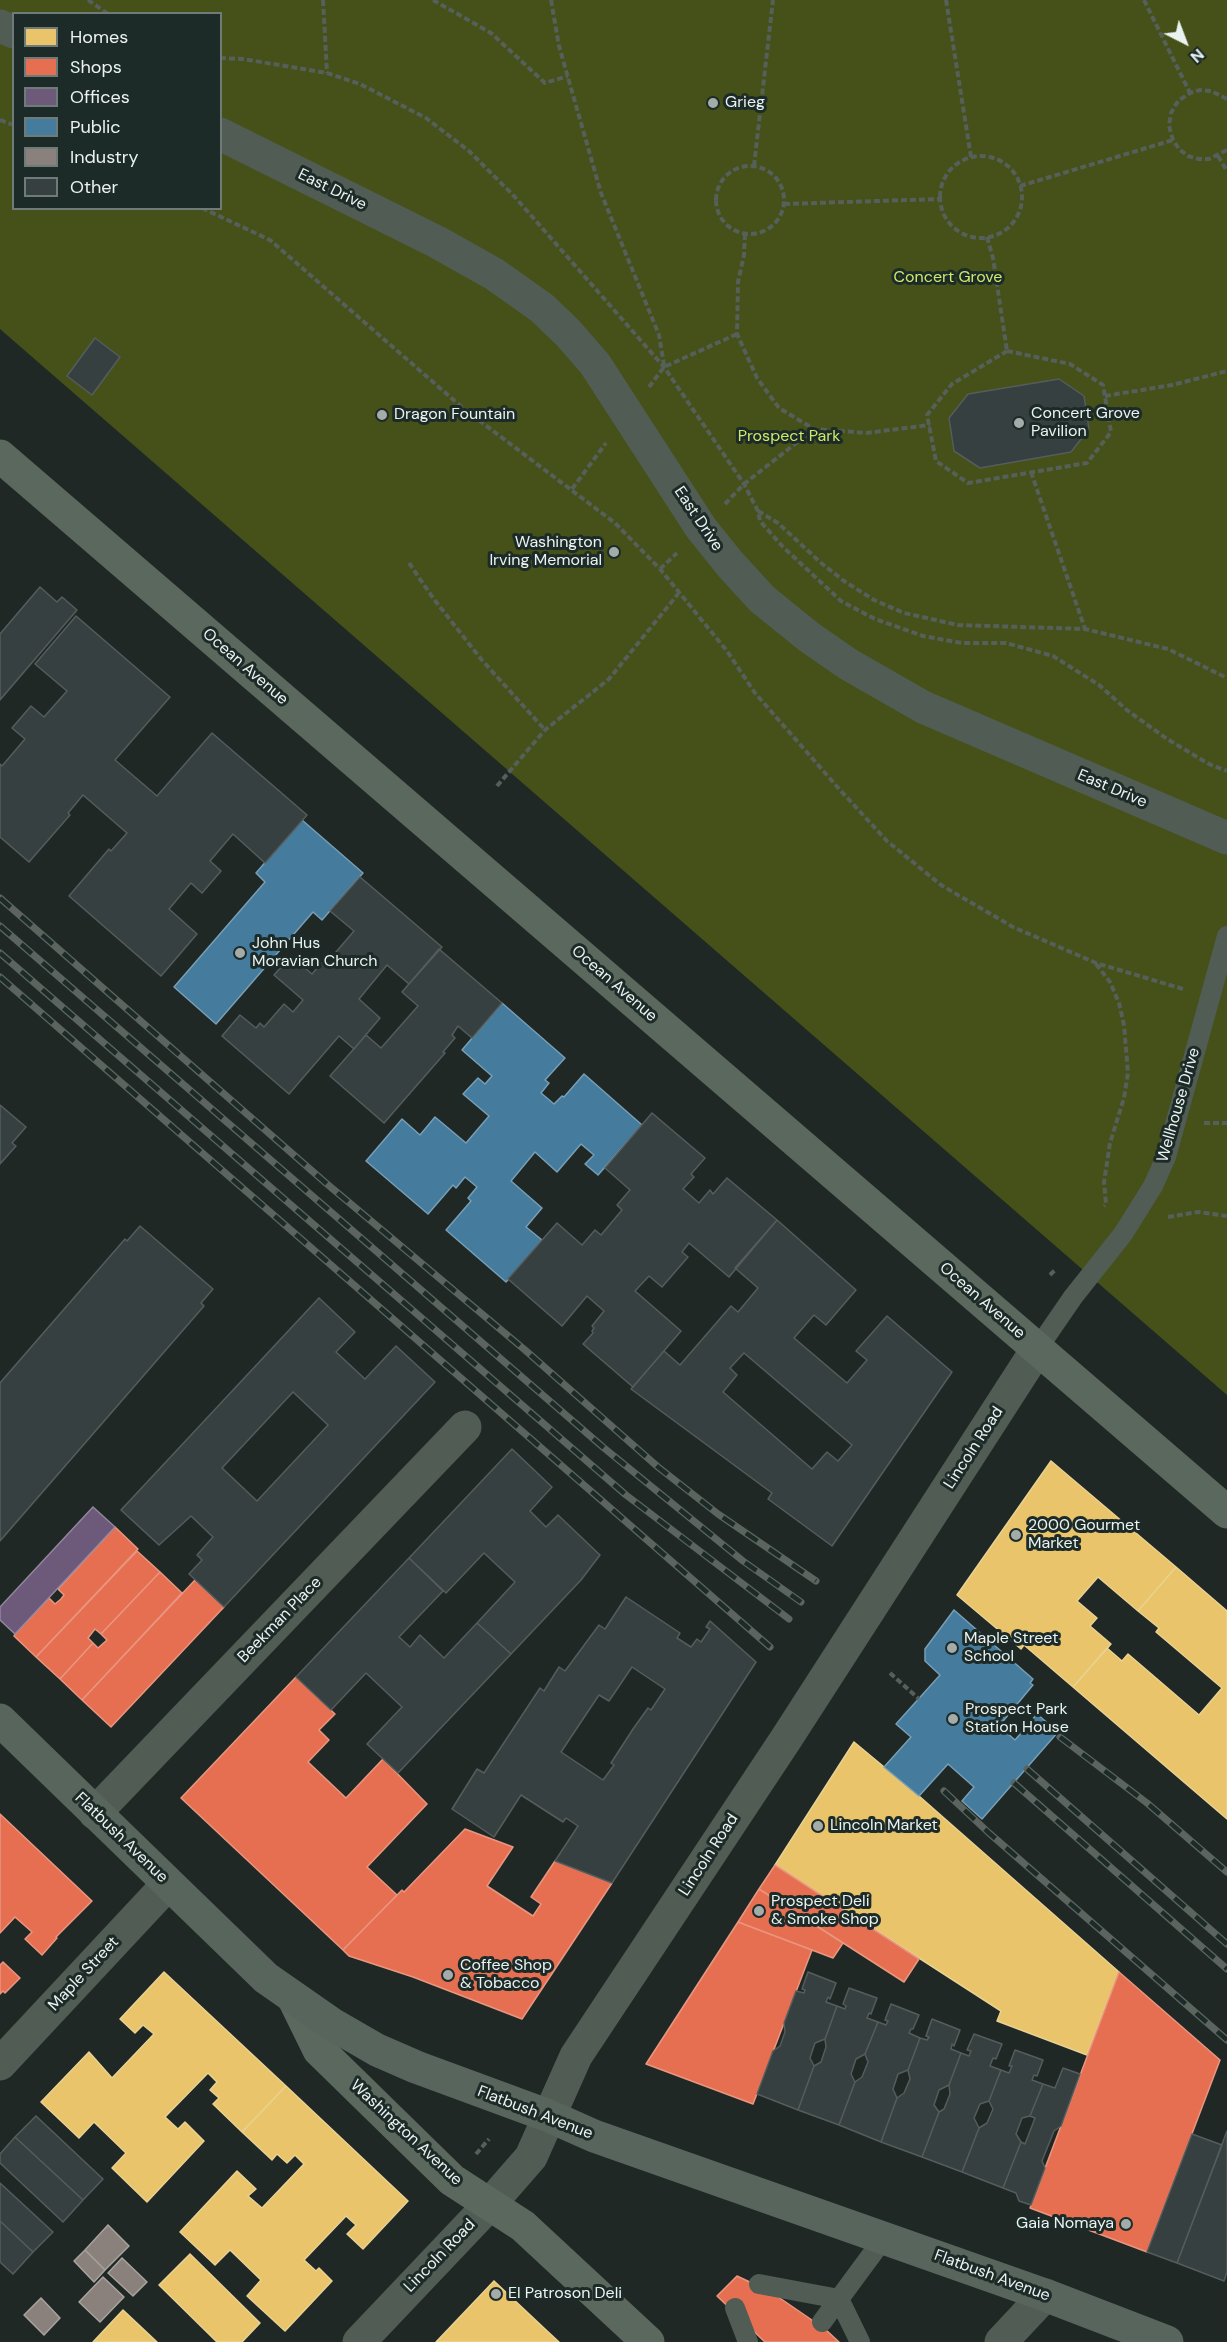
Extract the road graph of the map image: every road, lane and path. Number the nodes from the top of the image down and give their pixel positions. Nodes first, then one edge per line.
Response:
1 (88, 0) edge
2 (323, 0) edge
3 (433, 0) edge
4 (551, 0) edge
5 (773, 0) edge
6 (946, 0) edge
7 (1144, 0) edge
8 (105, 12) edge
9 (222, 58) edge
10 (327, 73) junction
11 (568, 76) junction
12 (1190, 93) junction
13 (1227, 99) edge
14 (222, 135) edge
15 (1173, 140) junction
16 (1227, 150) edge
17 (1218, 156) junction
18 (971, 157) junction
19 (754, 166) junction
20 (1227, 171) edge
21 (1020, 186) junction
22 (940, 199) junction
23 (784, 204) junction
24 (206, 210) edge
25 (745, 234) junction
26 (987, 237) junction
27 (736, 334) junction
28 (1007, 351) junction
29 (664, 367) junction
30 (1227, 371) edge
31 (1105, 396) junction
32 (930, 425) junction
33 (814, 429) junction
34 (613, 435) dead end
35 (0, 456) edge
36 (1031, 472) junction
37 (744, 484) junction
38 (572, 489) junction
39 (758, 511) junction
40 (409, 563) dead end
41 (678, 594) junction
42 (1085, 629) junction
43 (1227, 678) edge
44 (545, 729) junction
45 (1227, 771) edge
46 (497, 786) dead end
47 (1227, 838) edge
48 (1227, 936) edge
49 (1096, 963) junction
50 (1188, 991) dead end
51 (1201, 1123) dead end
52 (1227, 1123) edge
53 (1101, 1211) dead end
54 (1057, 1267) dead end
55 (1050, 1275) dead end
56 (1038, 1348) junction
57 (465, 1427) dead end
58 (1227, 1512) edge
59 (890, 1673) dead end
60 (919, 1699) dead end
61 (0, 1720) edge
62 (95, 1813) junction
63 (168, 1884) junction
64 (294, 1999) junction
65 (0, 2064) edge
66 (549, 2116) junction
67 (490, 2204) junction
68 (884, 2238) junction
69 (759, 2284) dead end
70 (1045, 2295) junction
71 (839, 2299) junction
72 (785, 2300) dead end
73 (735, 2308) dead end
74 (822, 2322) dead end
75 (755, 2337) edge
76 (359, 2342) edge
77 (648, 2342) edge
78 (853, 2342) edge
79 (860, 2342) edge
80 (1002, 2342) edge
81 (1167, 2342) edge

1 - 8 path
2 - 10 path
3 - 11 path
4 - 11 path
5 - 19 path
6 - 18 path
7 - 12 path
9 - 10 path
10 - 29 path
11 - 29 path
12 - 13 path
12 - 15 path
14 - 47 street, East Drive
15 - 17 path
15 - 21 path
16 - 17 path
17 - 20 path
18 - 21 path
18 - 22 path
19 - 23 path
19 - 25 path
21 - 26 path
22 - 23 path
22 - 26 path
23 - 25 path
24 - 38 path
25 - 27 path
26 - 28 path
27 - 29 path
27 - 33 path
28 - 31 path
28 - 32 path
29 - 37 path
30 - 31 path
31 - 36 path
32 - 33 path
32 - 36 path
33 - 37 path
34 - 38 path
35 - 56 main road, Ocean Avenue
36 - 42 path
37 - 39 path
38 - 41 path
39 - 42 path
39 - 45 path
40 - 44 path
41 - 44 path
41 - 49 path
42 - 43 path
44 - 46 path
48 - 56 lane, Wellhouse Drive
49 - 50 path
49 - 53 path
51 - 52 path
54 - 55 path
56 - 58 main road, Ocean Avenue
56 - 66 street, Lincoln Road
57 - 62 street, Beekman Place
59 - 60 path
61 - 62 main road, Flatbush Avenue
62 - 63 main road, Flatbush Avenue
63 - 64 main road, Flatbush Avenue
63 - 65 street, Maple Street
64 - 66 main road, Flatbush Avenue
64 - 67 main road, Washington Avenue
66 - 67 street, Lincoln Road
66 - 68 main road, Flatbush Avenue
67 - 76 street, Lincoln Road
67 - 77 main road, Washington Avenue
68 - 70 main road, Flatbush Avenue
68 - 71 lane
69 - 71 lane
70 - 80 street
70 - 81 main road, Flatbush Avenue
71 - 72 lane
71 - 74 lane
71 - 78 lane
71 - 79 lane
73 - 75 lane

